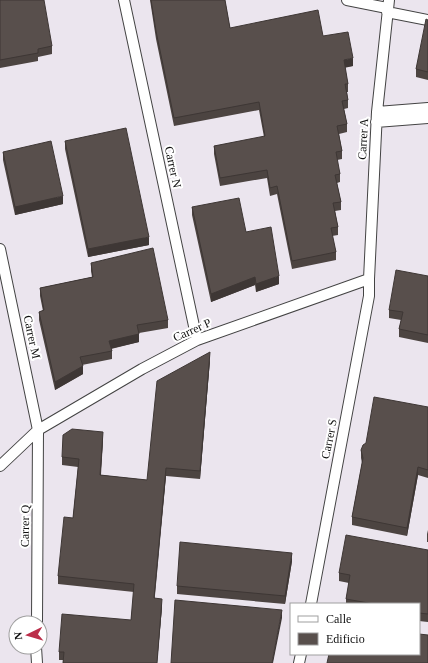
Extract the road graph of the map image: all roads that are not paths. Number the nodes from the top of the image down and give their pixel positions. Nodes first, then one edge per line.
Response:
1 (124, 0) edge
2 (347, 0) edge
3 (388, 7) edge
4 (428, 20) edge
5 (428, 108) edge
6 (377, 117) junction
7 (428, 118) edge
8 (0, 250) edge
9 (369, 279) junction
10 (196, 340) junction
11 (38, 430) junction
12 (0, 466) edge
13 (311, 603) edge
14 (37, 615) edge

1 - 10 street, Carrer N
2 - 3 street
3 - 4 street
3 - 6 street, Carrer A
5 - 6 street
6 - 7 street
6 - 9 street, Carrer A
8 - 11 street, Carrer M
9 - 10 street, Carrer P
9 - 13 street, Carrer S
10 - 11 street, Carrer P
11 - 12 street, Carrer P
11 - 14 street, Carrer Q

